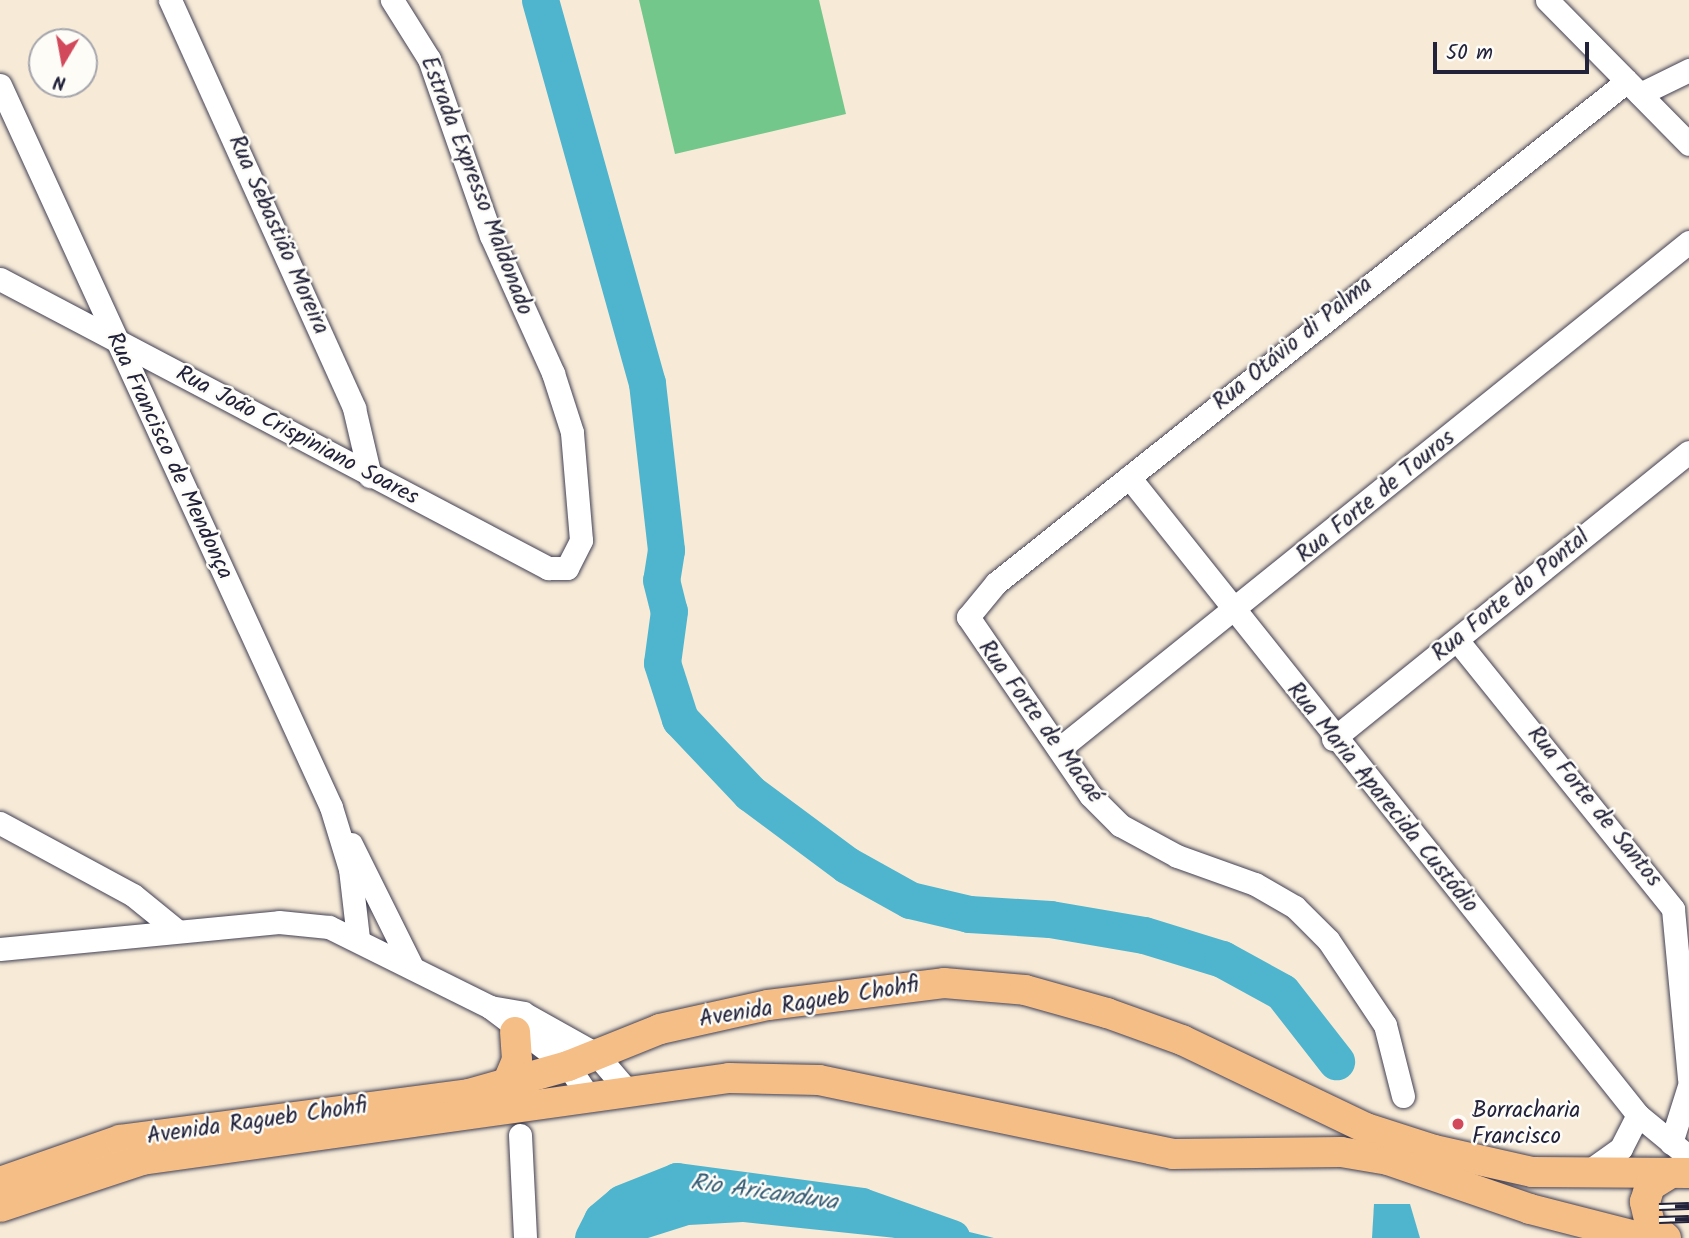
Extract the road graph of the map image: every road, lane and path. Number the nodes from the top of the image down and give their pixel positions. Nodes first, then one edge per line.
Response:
1 (170, 0) edge
2 (392, 0) edge
3 (1547, 0) edge
4 (1689, 70) edge
5 (0, 85) edge
6 (1634, 88) junction
7 (1689, 144) edge
8 (1689, 242) edge
9 (0, 279) edge
10 (115, 340) junction
11 (1689, 452) edge
12 (370, 476) junction
13 (1129, 477) junction
14 (581, 540) joint
15 (1234, 612) junction
16 (968, 617) joint
17 (1457, 640) junction
18 (1333, 739) junction
19 (1059, 748) junction
20 (0, 823) edge
21 (339, 827) junction
22 (176, 930) junction
23 (358, 938) junction
24 (6, 952) edge
25 (411, 965) junction
26 (489, 1007) junction
27 (515, 1032) junction
28 (596, 1054) junction
29 (568, 1066) junction
30 (1689, 1079) edge
31 (506, 1086) junction
32 (1689, 1086) edge
33 (626, 1089) junction
34 (588, 1096) junction
35 (1403, 1096) dead end
36 (1639, 1115) junction
37 (520, 1135) dead end
38 (1680, 1161) edge
39 (1584, 1175) junction
40 (0, 1182) edge
41 (0, 1207) edge
42 (525, 1238) edge
43 (1643, 1238) edge
44 (1666, 1238) edge

1 - 12 street, Rua Sebastião Moreira
2 - 14 street, Estrada Expresso Maldonado
3 - 6 street
4 - 6 street, Rua Otávio di Palma
5 - 10 street, Rua Francisco de Mendonça
6 - 7 street
6 - 13 street, Rua Otávio di Palma
8 - 15 street, Rua Forte de Touros
9 - 10 street, Rua João Crispiniano Soares
10 - 12 street, Rua João Crispiniano Soares
10 - 21 street, Rua Francisco de Mendonça
11 - 17 street, Rua Forte do Pontal
12 - 14 street, Rua João Crispiniano Soares
13 - 15 street, Rua Maria Aparecida Custódio
13 - 16 street, Rua Otávio di Palma
15 - 18 street, Rua Maria Aparecida Custódio
15 - 19 street, Rua Forte de Touros
16 - 19 street, Rua Forte de Macaé
17 - 18 street, Rua Forte do Pontal
17 - 30 street, Rua Forte de Santos
18 - 36 street, Rua Maria Aparecida Custódio
19 - 35 street, Rua Forte de Macaé
20 - 22 street
21 - 23 street, Rua Francisco de Mendonça
21 - 25 street, Rua Francisco de Mendonça
22 - 23 street
22 - 24 street
23 - 25 street
25 - 26 street
26 - 27 street
26 - 28 street
27 - 29 street
27 - 31 main road
28 - 29 main road, Avenida Ragueb Chohfi
28 - 33 street
28 - 39 main road, Avenida Ragueb Chohfi
29 - 31 main road, Avenida Ragueb Chohfi
29 - 34 street
31 - 40 main road, Avenida Ragueb Chohfi
32 - 38 street
33 - 34 main road, Avenida Ragueb Chohfi
33 - 43 main road, Avenida Ragueb Chohfi
34 - 41 main road, Avenida Ragueb Chohfi
36 - 38 street, Rua Maria Aparecida Custódio
36 - 39 street
37 - 42 street
38 - 39 main road, Avenida Ragueb Chohfi
38 - 44 main road

